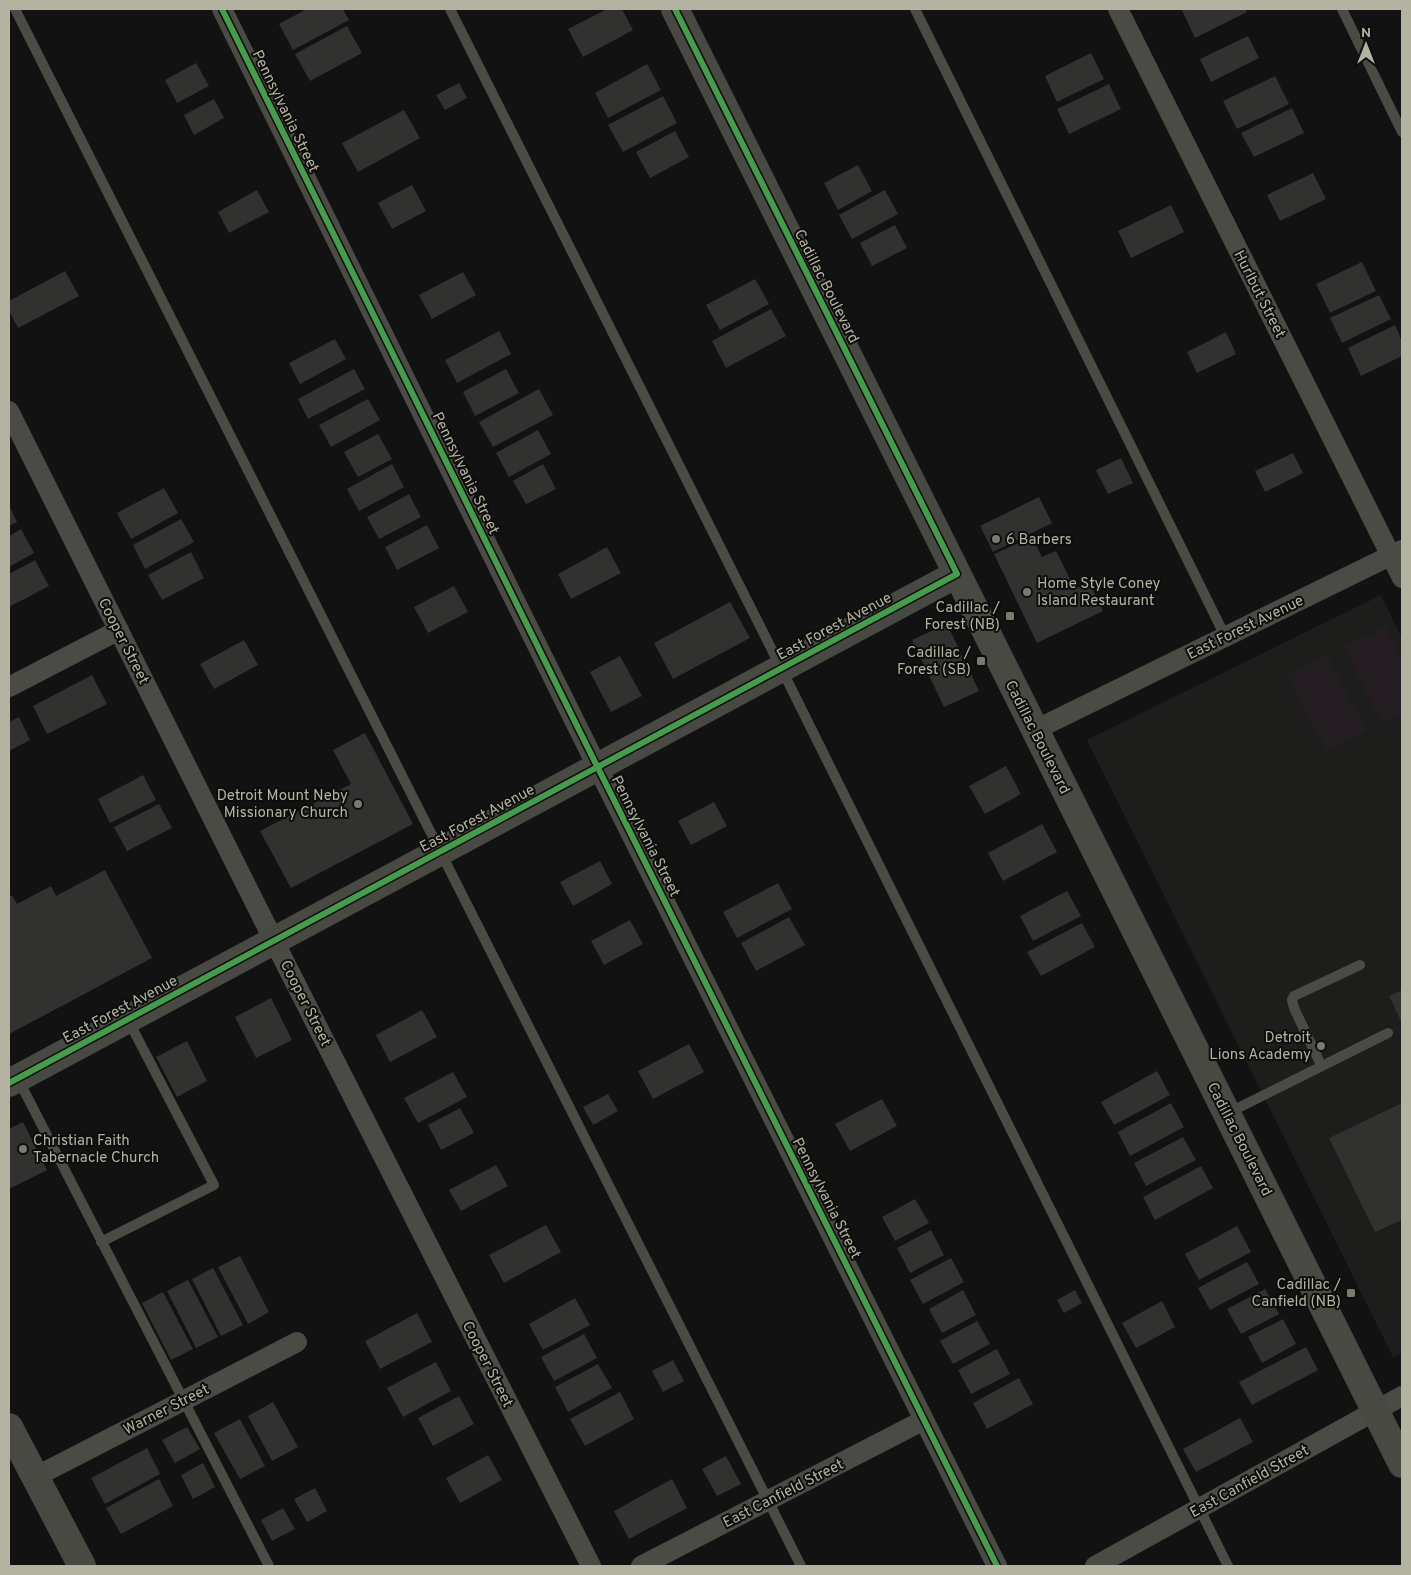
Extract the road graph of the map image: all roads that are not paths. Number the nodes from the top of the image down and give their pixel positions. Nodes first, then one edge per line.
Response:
1 (15, 9) edge
2 (222, 9) edge
3 (450, 9) edge
4 (675, 9) edge
5 (914, 9) edge
6 (1118, 9) edge
7 (1342, 9) edge
8 (1402, 132) edge
9 (9, 411) edge
10 (1397, 553) edge
11 (957, 574) junction
12 (1402, 578) edge
13 (119, 630) junction
14 (1225, 636) junction
15 (781, 668) junction
16 (9, 687) edge
17 (1035, 730) junction
18 (598, 767) junction
19 (440, 852) junction
20 (274, 941) junction
21 (1360, 965) dead end
22 (128, 1019) junction
23 (1388, 1033) dead end
24 (1322, 1066) junction
25 (13, 1081) edge
26 (1227, 1114) junction
27 (102, 1242) junction
28 (297, 1342) dead end
29 (1402, 1396) edge
30 (183, 1400) junction
31 (1375, 1410) junction
32 (924, 1420) junction
33 (9, 1427) edge
34 (1402, 1464) edge
35 (35, 1476) junction
36 (768, 1501) junction
37 (1198, 1509) junction
38 (82, 1566) edge
39 (269, 1566) edge
40 (591, 1566) edge
41 (641, 1566) edge
42 (801, 1566) edge
43 (997, 1566) edge
44 (1095, 1566) edge
45 (1228, 1566) edge

1 - 19 lane
2 - 18 street, Pennsylvania Street
3 - 15 lane
4 - 11 main road, Cadillac Boulevard
5 - 14 lane
6 - 10 street, Hurlbut Street
7 - 8 lane
9 - 13 street, Cooper Street
10 - 12 street, Hurlbut Street
10 - 14 street, East Forest Avenue
11 - 15 main road, East Forest Avenue
11 - 17 main road, Cadillac Boulevard
13 - 16 street
13 - 20 street, Cooper Street
14 - 17 street, East Forest Avenue
15 - 18 main road, East Forest Avenue
15 - 37 lane
17 - 26 main road, Cadillac Boulevard
18 - 19 main road, East Forest Avenue
18 - 32 street, Pennsylvania Street
19 - 20 main road, East Forest Avenue
19 - 36 lane
20 - 22 main road, East Forest Avenue
20 - 40 street, Cooper Street
21 - 24 lane
22 - 25 main road, East Forest Avenue
22 - 27 lane
23 - 24 lane
24 - 26 lane
25 - 27 lane
26 - 31 main road, Cadillac Boulevard
27 - 30 lane
28 - 30 street, Warner Street
29 - 31 street, East Canfield Street
30 - 35 street, Warner Street
30 - 39 lane
31 - 34 main road, Cadillac Boulevard
31 - 37 street, East Canfield Street
32 - 36 street, East Canfield Street
32 - 43 street, Pennsylvania Street
33 - 35 main road
35 - 38 main road
36 - 41 street, East Canfield Street
36 - 42 lane
37 - 44 street, East Canfield Street
37 - 45 lane

